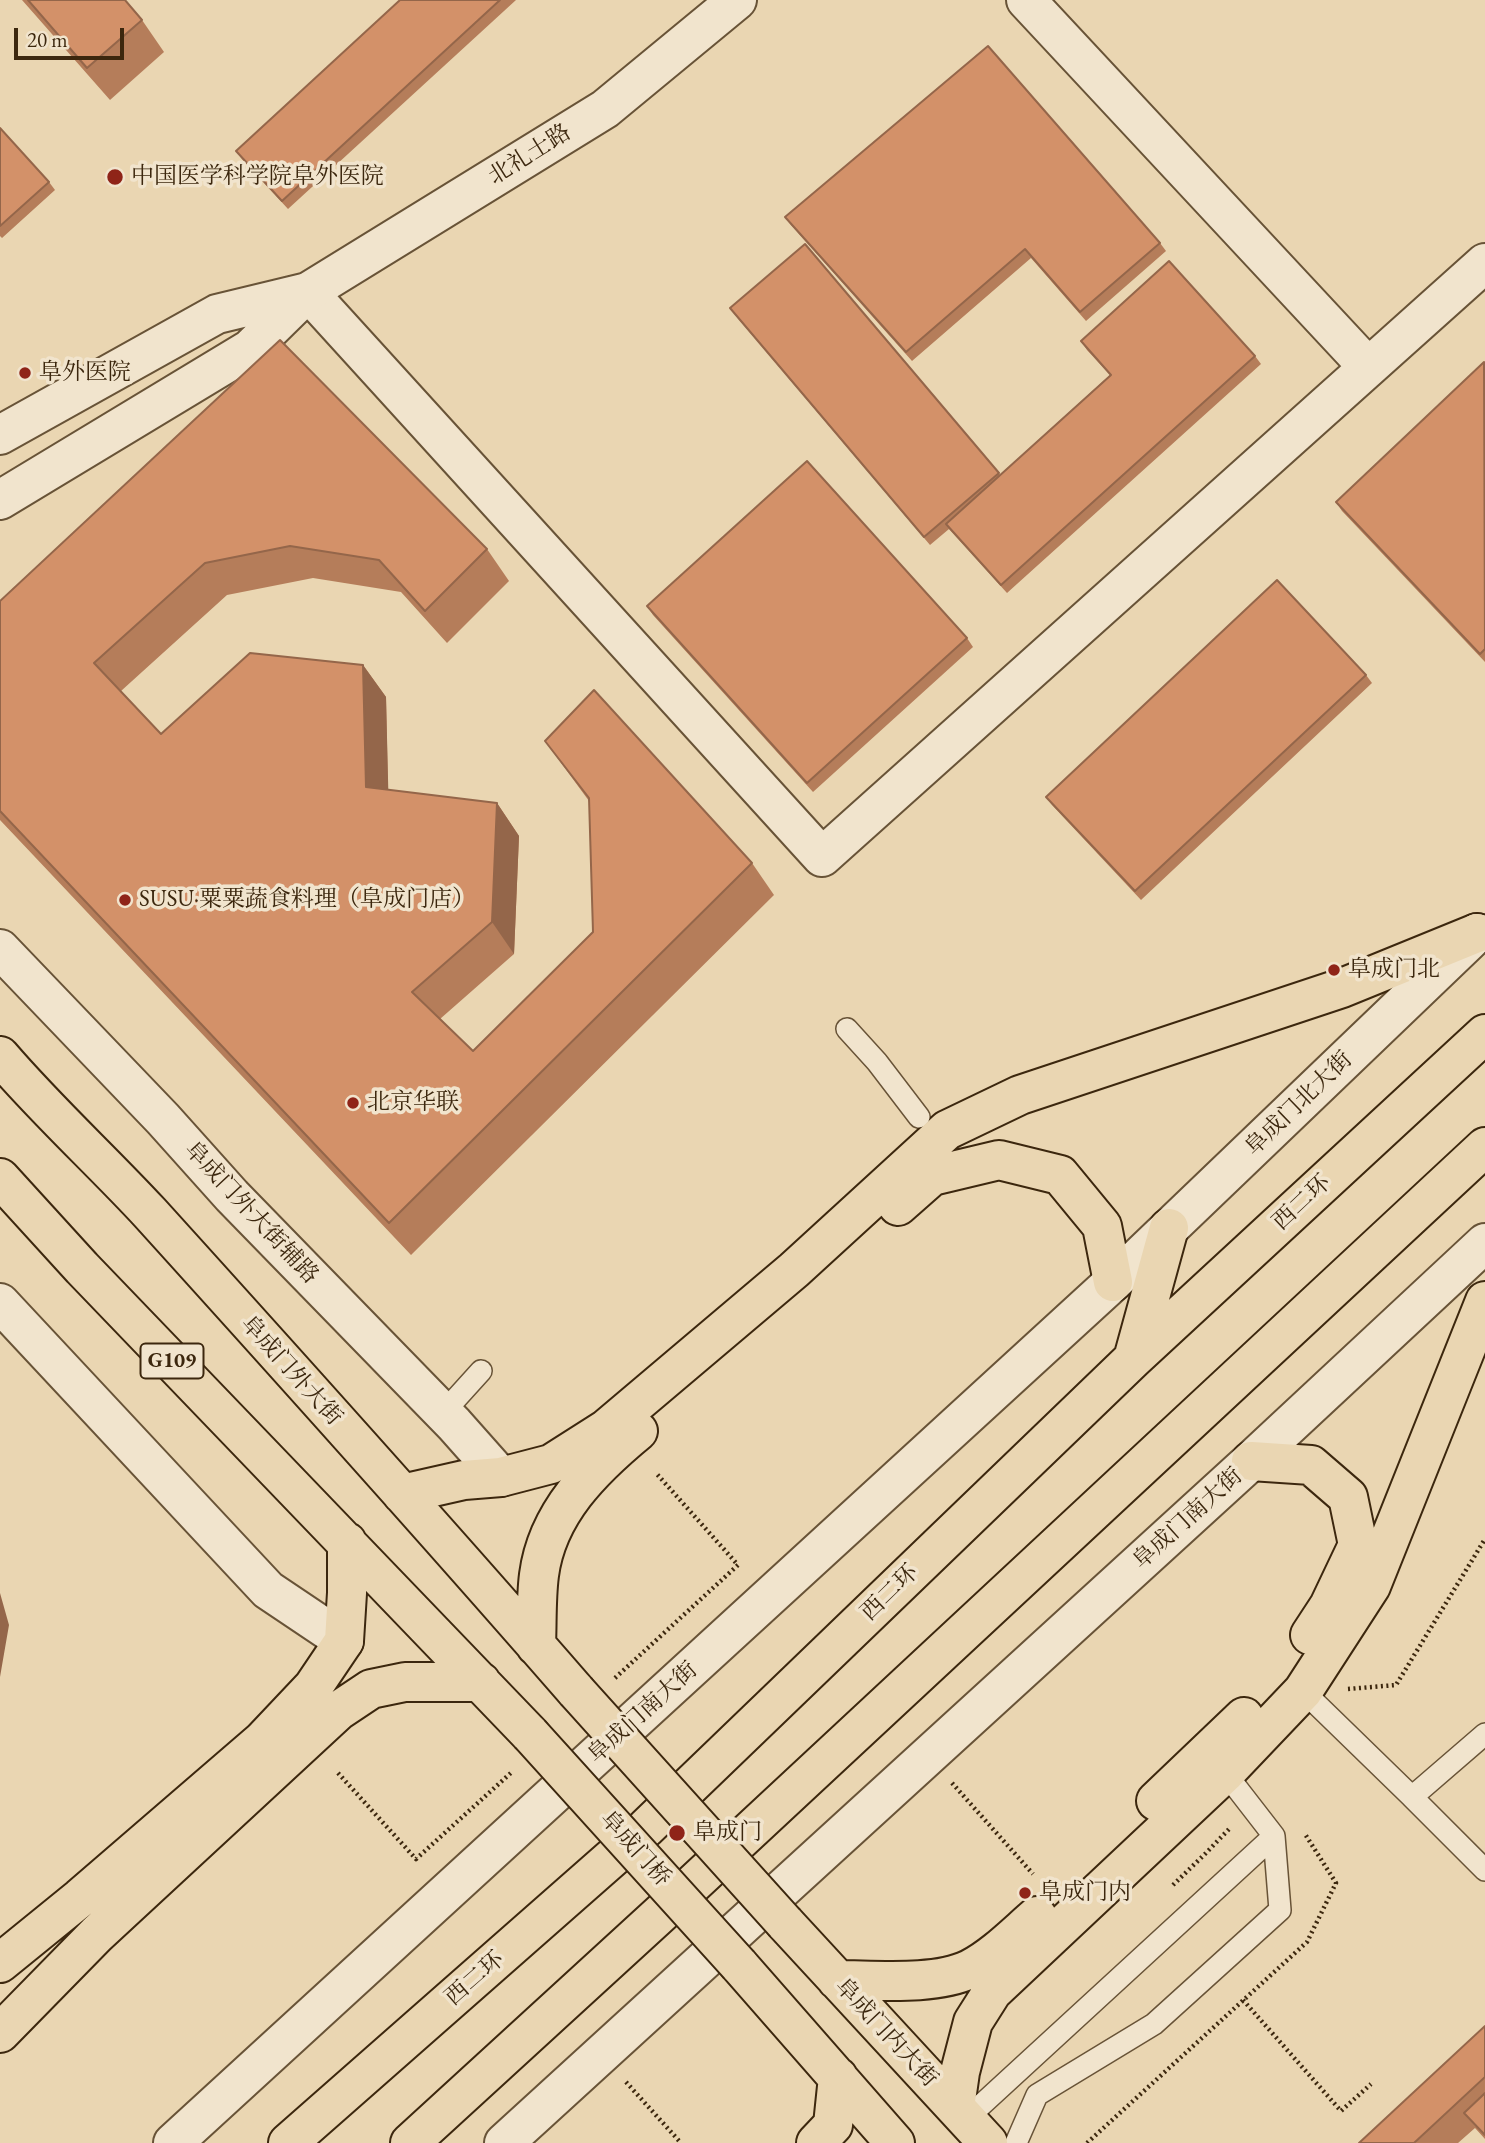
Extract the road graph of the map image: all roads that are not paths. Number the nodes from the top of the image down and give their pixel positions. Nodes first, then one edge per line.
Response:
1 (737, 0) edge
2 (1026, 0) edge
3 (1485, 262) edge
4 (308, 292) junction
5 (1368, 368) junction
6 (0, 435) edge
7 (0, 500) edge
8 (1481, 929) edge
9 (0, 949) edge
10 (847, 1029) dead end
11 (1485, 1034) edge
12 (0, 1056) edge
13 (919, 1117) dead end
14 (1485, 1147) edge
15 (0, 1178) edge
16 (1169, 1228) junction
17 (1485, 1243) edge
18 (1113, 1282) junction
19 (1485, 1301) edge
20 (0, 1303) edge
21 (1133, 1359) junction
22 (481, 1371) dead end
23 (443, 1413) junction
24 (1251, 1461) junction
25 (501, 1477) junction
26 (402, 1494) junction
27 (347, 1542) junction
28 (344, 1641) junction
29 (536, 1646) junction
30 (481, 1682) junction
31 (1315, 1703) junction
32 (1485, 1734) edge
33 (1216, 1763) junction
34 (1412, 1797) junction
35 (1274, 1836) junction
36 (1485, 1870) edge
37 (785, 1923) joint
38 (0, 1963) edge
39 (837, 1980) junction
40 (0, 2033) edge
41 (838, 2077) junction
42 (969, 2123) edge
43 (173, 2143) edge
44 (288, 2143) edge
45 (410, 2143) edge
46 (504, 2143) edge
47 (816, 2143) edge
48 (895, 2143) edge
49 (1016, 2143) edge

1 - 4 street, 北礼士路
2 - 5 street
3 - 5 street
4 - 5 street
4 - 6 street, 北礼士路
4 - 7 street, 北礼士路
8 - 16 street, 阜成门北大街
8 - 25 main road
9 - 23 street, 阜成门外大街辅路
10 - 13 lane
11 - 21 main road, 西二环
12 - 26 main road, 阜成门外大街
14 - 45 main road
15 - 27 main road, G109
16 - 18 street, 阜成门北大街
16 - 21 main road
17 - 24 street
18 - 29 main road
18 - 43 street, 阜成门南大街
19 - 31 main road
20 - 28 street
21 - 44 main road, 西二环
22 - 23 lane
23 - 25 street, 阜成门外大街辅路
24 - 33 main road
24 - 46 street, 阜成门南大街
25 - 26 main road
26 - 29 main road, 阜成门外大街
27 - 28 main road
27 - 30 main road, G109
28 - 38 main road
29 - 37 main road, 阜成门外大街, bridge
30 - 40 main road
30 - 41 main road, 阜成门桥 / G109, bridge
31 - 33 main road
31 - 34 lane
32 - 34 lane
33 - 35 lane
33 - 39 main road
33 - 42 main road
34 - 36 lane
35 - 42 lane
35 - 49 lane
37 - 39 main road, 阜成门内大街
39 - 42 main road, 阜成门内大街
41 - 47 main road
41 - 48 main road

